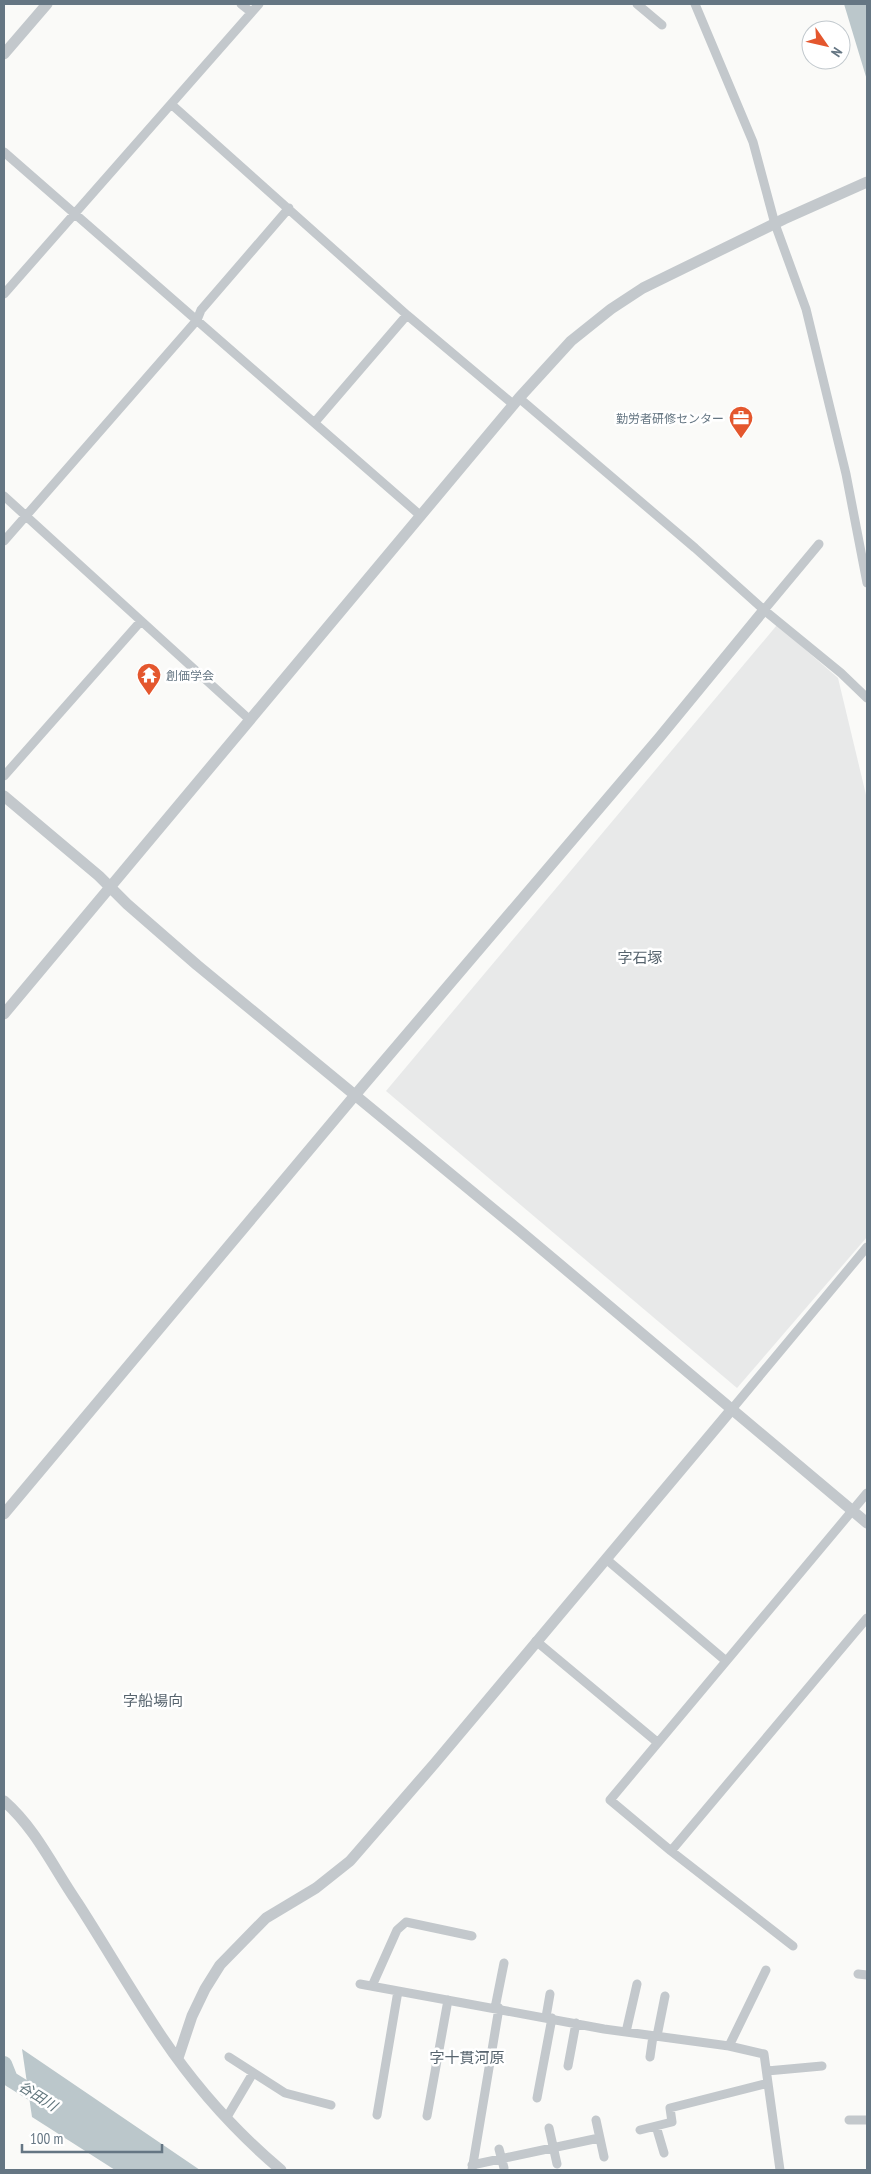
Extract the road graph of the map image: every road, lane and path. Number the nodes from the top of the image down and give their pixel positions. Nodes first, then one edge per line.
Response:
1 (48, 4) edge
2 (241, 4) edge
3 (258, 4) edge
4 (637, 4) edge
5 (695, 4) edge
6 (251, 12) junction
7 (662, 25) dead end
8 (4, 54) edge
9 (171, 104) junction
10 (4, 152) edge
11 (867, 182) edge
12 (289, 208) junction
13 (76, 213) junction
14 (780, 222) junction
15 (4, 294) edge
16 (407, 315) junction
17 (196, 320) junction
18 (516, 402) junction
19 (315, 422) junction
20 (4, 496) edge
21 (27, 516) junction
22 (421, 516) junction
23 (4, 541) edge
24 (818, 544) dead end
25 (867, 583) edge
26 (764, 610) junction
27 (141, 621) junction
28 (867, 698) edge
29 (250, 720) junction
30 (4, 776) edge
31 (4, 796) edge
32 (110, 888) junction
33 (4, 1014) edge
34 (356, 1094) junction
35 (867, 1247) edge
36 (732, 1409) junction
37 (867, 1493) edge
38 (852, 1511) junction
39 (4, 1514) edge
40 (867, 1523) edge
41 (606, 1559) junction
42 (867, 1618) edge
43 (536, 1641) junction
44 (726, 1660) junction
45 (657, 1742) junction
46 (4, 1801) edge
47 (671, 1851) junction
48 (472, 1936) dead end
49 (792, 1946) dead end
50 (504, 1963) dead end
51 (766, 1970) dead end
52 (360, 1984) dead end
53 (637, 1984) dead end
54 (372, 1986) junction
55 (398, 1991) junction
56 (550, 1994) dead end
57 (665, 1996) dead end
58 (448, 2000) junction
59 (497, 2008) junction
60 (549, 2018) junction
61 (576, 2023) junction
62 (626, 2032) junction
63 (655, 2036) junction
64 (729, 2046) junction
65 (650, 2056) dead end
66 (228, 2057) dead end
67 (178, 2058) junction
68 (568, 2066) dead end
69 (822, 2066) dead end
70 (767, 2071) junction
71 (253, 2073) junction
72 (768, 2083) junction
73 (537, 2098) dead end
74 (331, 2105) dead end
75 (377, 2115) dead end
76 (427, 2116) dead end
77 (227, 2117) junction
78 (596, 2120) dead end
79 (849, 2120) dead end
80 (867, 2120) edge
81 (656, 2126) junction
82 (549, 2128) dead end
83 (640, 2130) dead end
84 (599, 2138) junction
85 (499, 2148) dead end
86 (554, 2148) junction
87 (664, 2153) dead end
88 (604, 2156) dead end
89 (503, 2163) junction
90 (557, 2164) dead end
91 (472, 2168) edge
92 (281, 2170) edge
93 (780, 2170) edge

1 - 8 street
2 - 6 street
3 - 6 street
4 - 7 street
5 - 14 street
6 - 9 street
9 - 12 street
9 - 13 street
10 - 13 street
11 - 14 street
12 - 16 street
12 - 17 street
13 - 15 street
13 - 17 street
14 - 18 street
14 - 25 street
16 - 18 street
16 - 19 street
17 - 19 street
17 - 21 street
18 - 22 street
18 - 26 street
19 - 22 street
20 - 21 street
21 - 23 street
21 - 27 street
22 - 29 street
24 - 26 street
26 - 28 street
26 - 34 street
27 - 29 street
27 - 30 street
29 - 32 street
31 - 32 street
32 - 33 street
32 - 34 street
34 - 36 street
34 - 39 street
35 - 36 street
36 - 38 street
36 - 41 street
37 - 38 street
38 - 40 street
38 - 44 street
41 - 43 street
41 - 44 street
42 - 47 street
43 - 45 street
43 - 67 street
44 - 45 street
45 - 47 street
46 - 67 street
47 - 49 street
48 - 54 street
50 - 59 street
51 - 64 street
52 - 54 street
53 - 62 street
54 - 55 street
55 - 58 street
55 - 75 street
56 - 60 street
57 - 63 street
58 - 59 street
58 - 76 street
59 - 60 street
59 - 91 street
60 - 61 street
60 - 73 street
61 - 62 street
61 - 68 street
62 - 63 street
63 - 64 street
63 - 65 street
64 - 70 street
66 - 71 street
67 - 77 street
69 - 70 street
70 - 72 street
71 - 74 street
71 - 77 street
72 - 81 street
72 - 93 street
77 - 92 street
78 - 84 street
79 - 80 street
81 - 83 street
81 - 87 street
82 - 86 street
84 - 86 street
84 - 88 street
85 - 89 street
86 - 89 street
86 - 90 street
89 - 91 street

